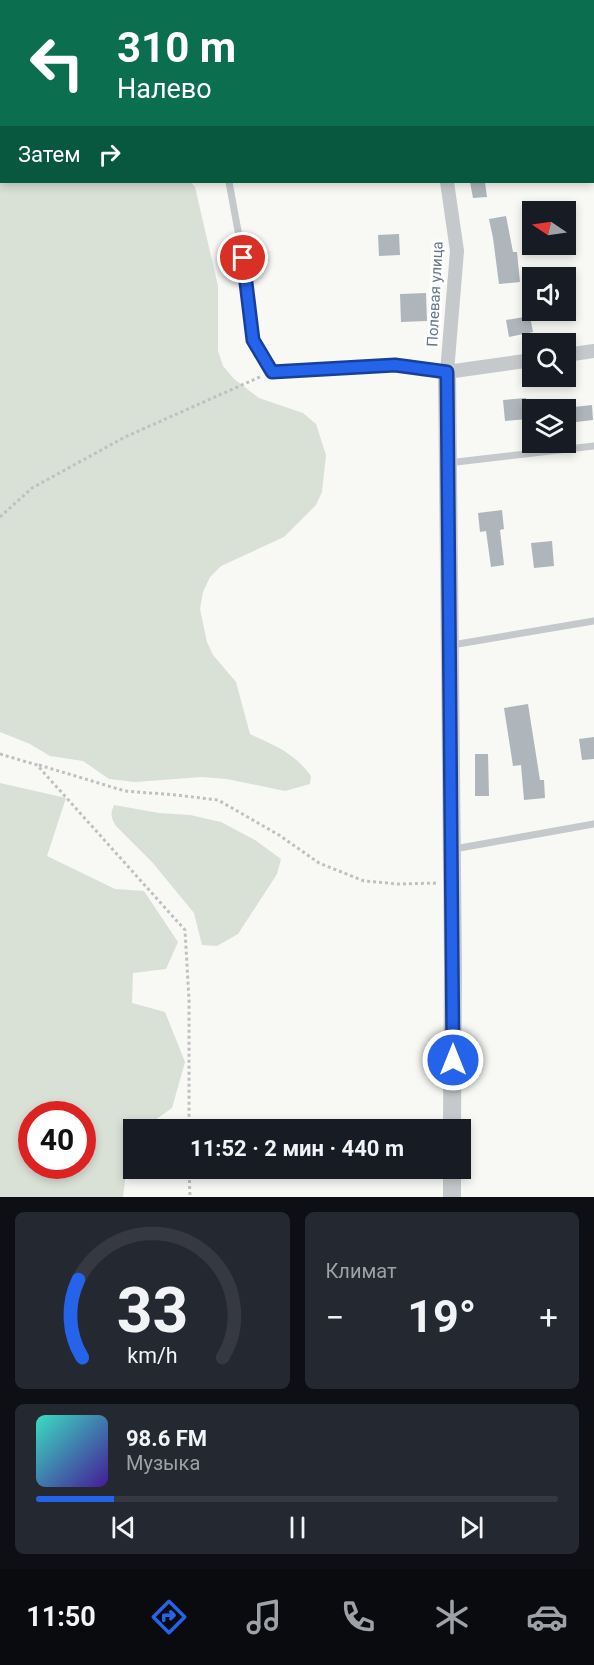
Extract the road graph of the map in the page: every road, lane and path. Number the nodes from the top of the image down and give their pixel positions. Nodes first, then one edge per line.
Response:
1 (229, 183) edge
2 (447, 183) edge
3 (594, 351) edge
4 (576, 354) edge
5 (522, 361) edge
6 (272, 372) junction
7 (447, 372) junction
8 (594, 446) edge
9 (448, 463) junction
10 (0, 517) edge
11 (594, 621) edge
12 (450, 646) junction
13 (0, 756) edge
14 (37, 765) junction
15 (594, 824) edge
16 (452, 849) junction
17 (452, 883) junction
18 (189, 1119) edge
19 (453, 1119) edge
20 (189, 1179) edge
21 (452, 1179) edge
22 (190, 1197) edge
23 (452, 1197) edge

1 - 6 lane
2 - 7 street, Полевая улица
3 - 4 street
5 - 7 street
6 - 7 lane
6 - 10 path
7 - 9 street
8 - 9 lane
9 - 12 street
11 - 12 lane
12 - 16 street
13 - 14 path
14 - 17 path
14 - 18 path
15 - 16 lane
16 - 17 street
17 - 19 street
20 - 22 path
21 - 23 street

